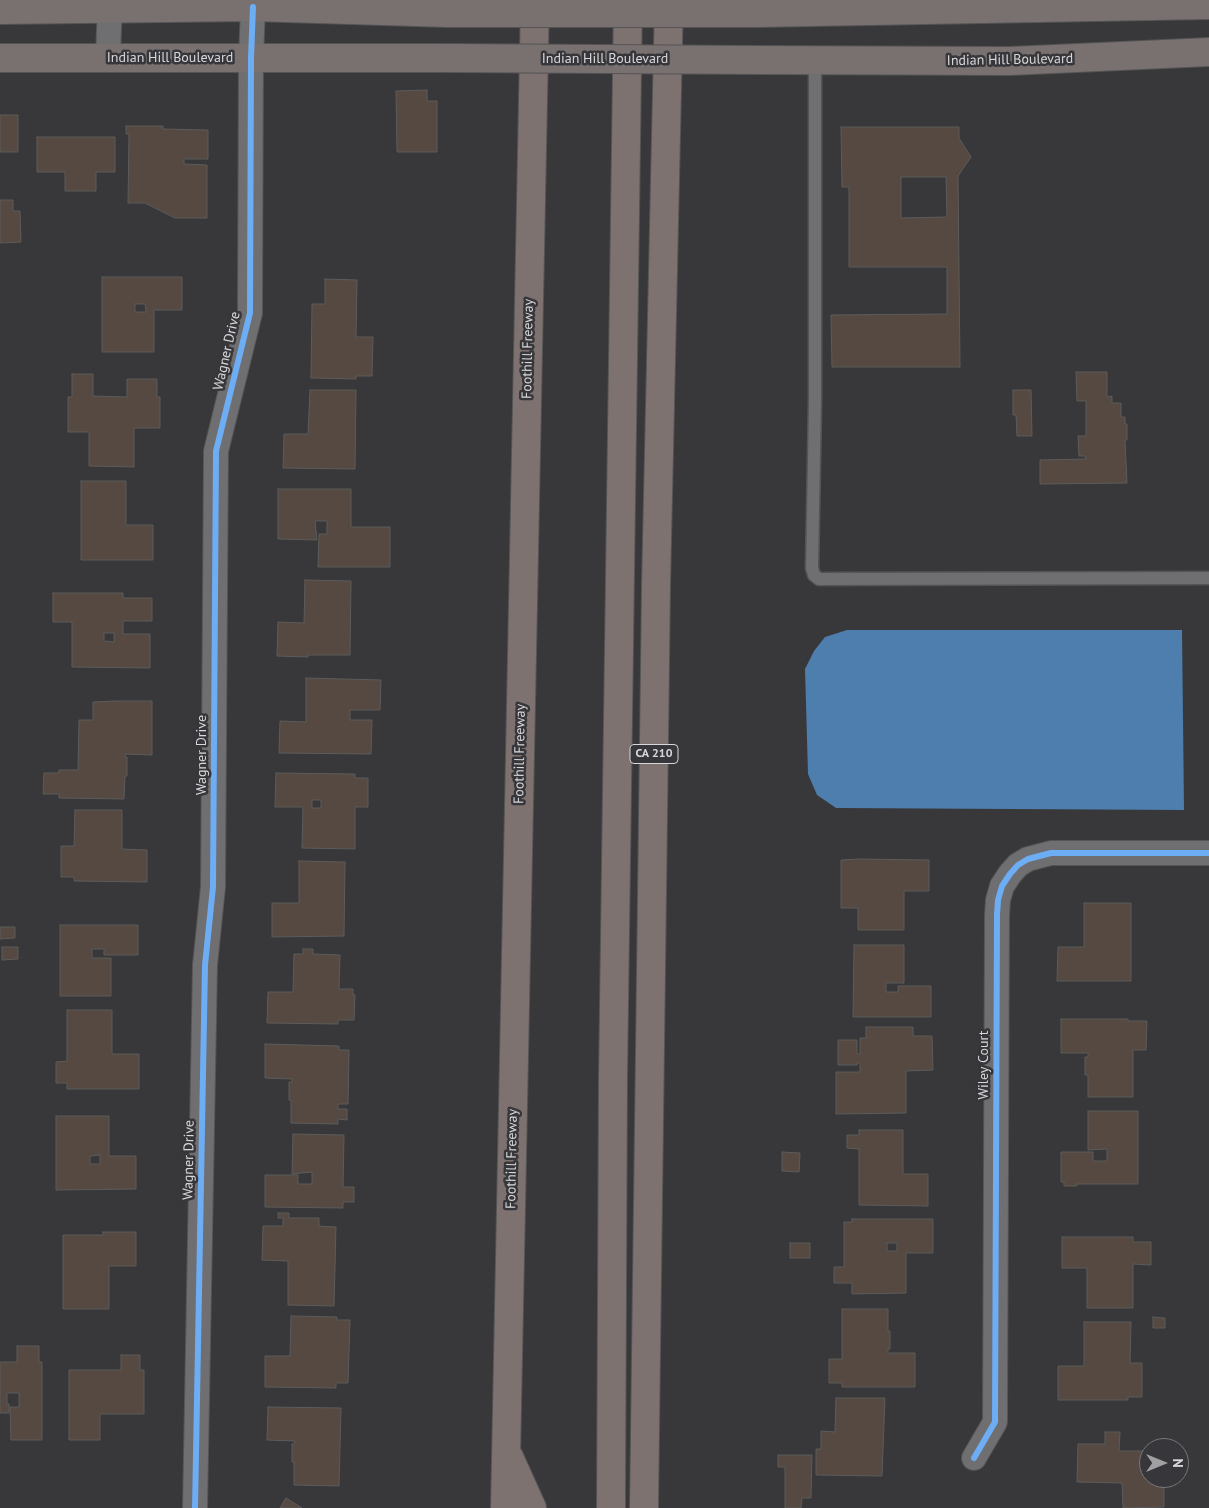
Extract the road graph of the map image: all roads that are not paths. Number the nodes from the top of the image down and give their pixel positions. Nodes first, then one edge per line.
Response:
1 (535, 0) edge
2 (628, 0) edge
3 (669, 0) edge
4 (111, 4) edge
5 (1209, 6) edge
6 (253, 7) junction
7 (0, 10) edge
8 (1209, 52) edge
9 (0, 58) edge
10 (108, 58) junction
11 (251, 58) junction
12 (815, 60) junction
13 (1209, 578) edge
14 (1209, 853) edge
15 (506, 1451) junction
16 (974, 1458) dead end
17 (195, 1508) edge
18 (506, 1508) edge
19 (532, 1508) edge
20 (611, 1508) edge
21 (644, 1508) edge

1 - 15 highway, Foothill Freeway
2 - 20 highway
3 - 21 highway, CA 210
4 - 6 main road
4 - 7 main road
4 - 10 street
5 - 6 main road, bridge
6 - 11 street, Wagner Drive
8 - 12 main road, Indian Hill Boulevard
9 - 10 main road, Indian Hill Boulevard
10 - 11 main road, Indian Hill Boulevard
11 - 12 main road, Indian Hill Boulevard, bridge
11 - 17 street, Wagner Drive
12 - 13 lane
14 - 16 street, Wiley Court
15 - 18 highway, Foothill Freeway
15 - 19 highway

